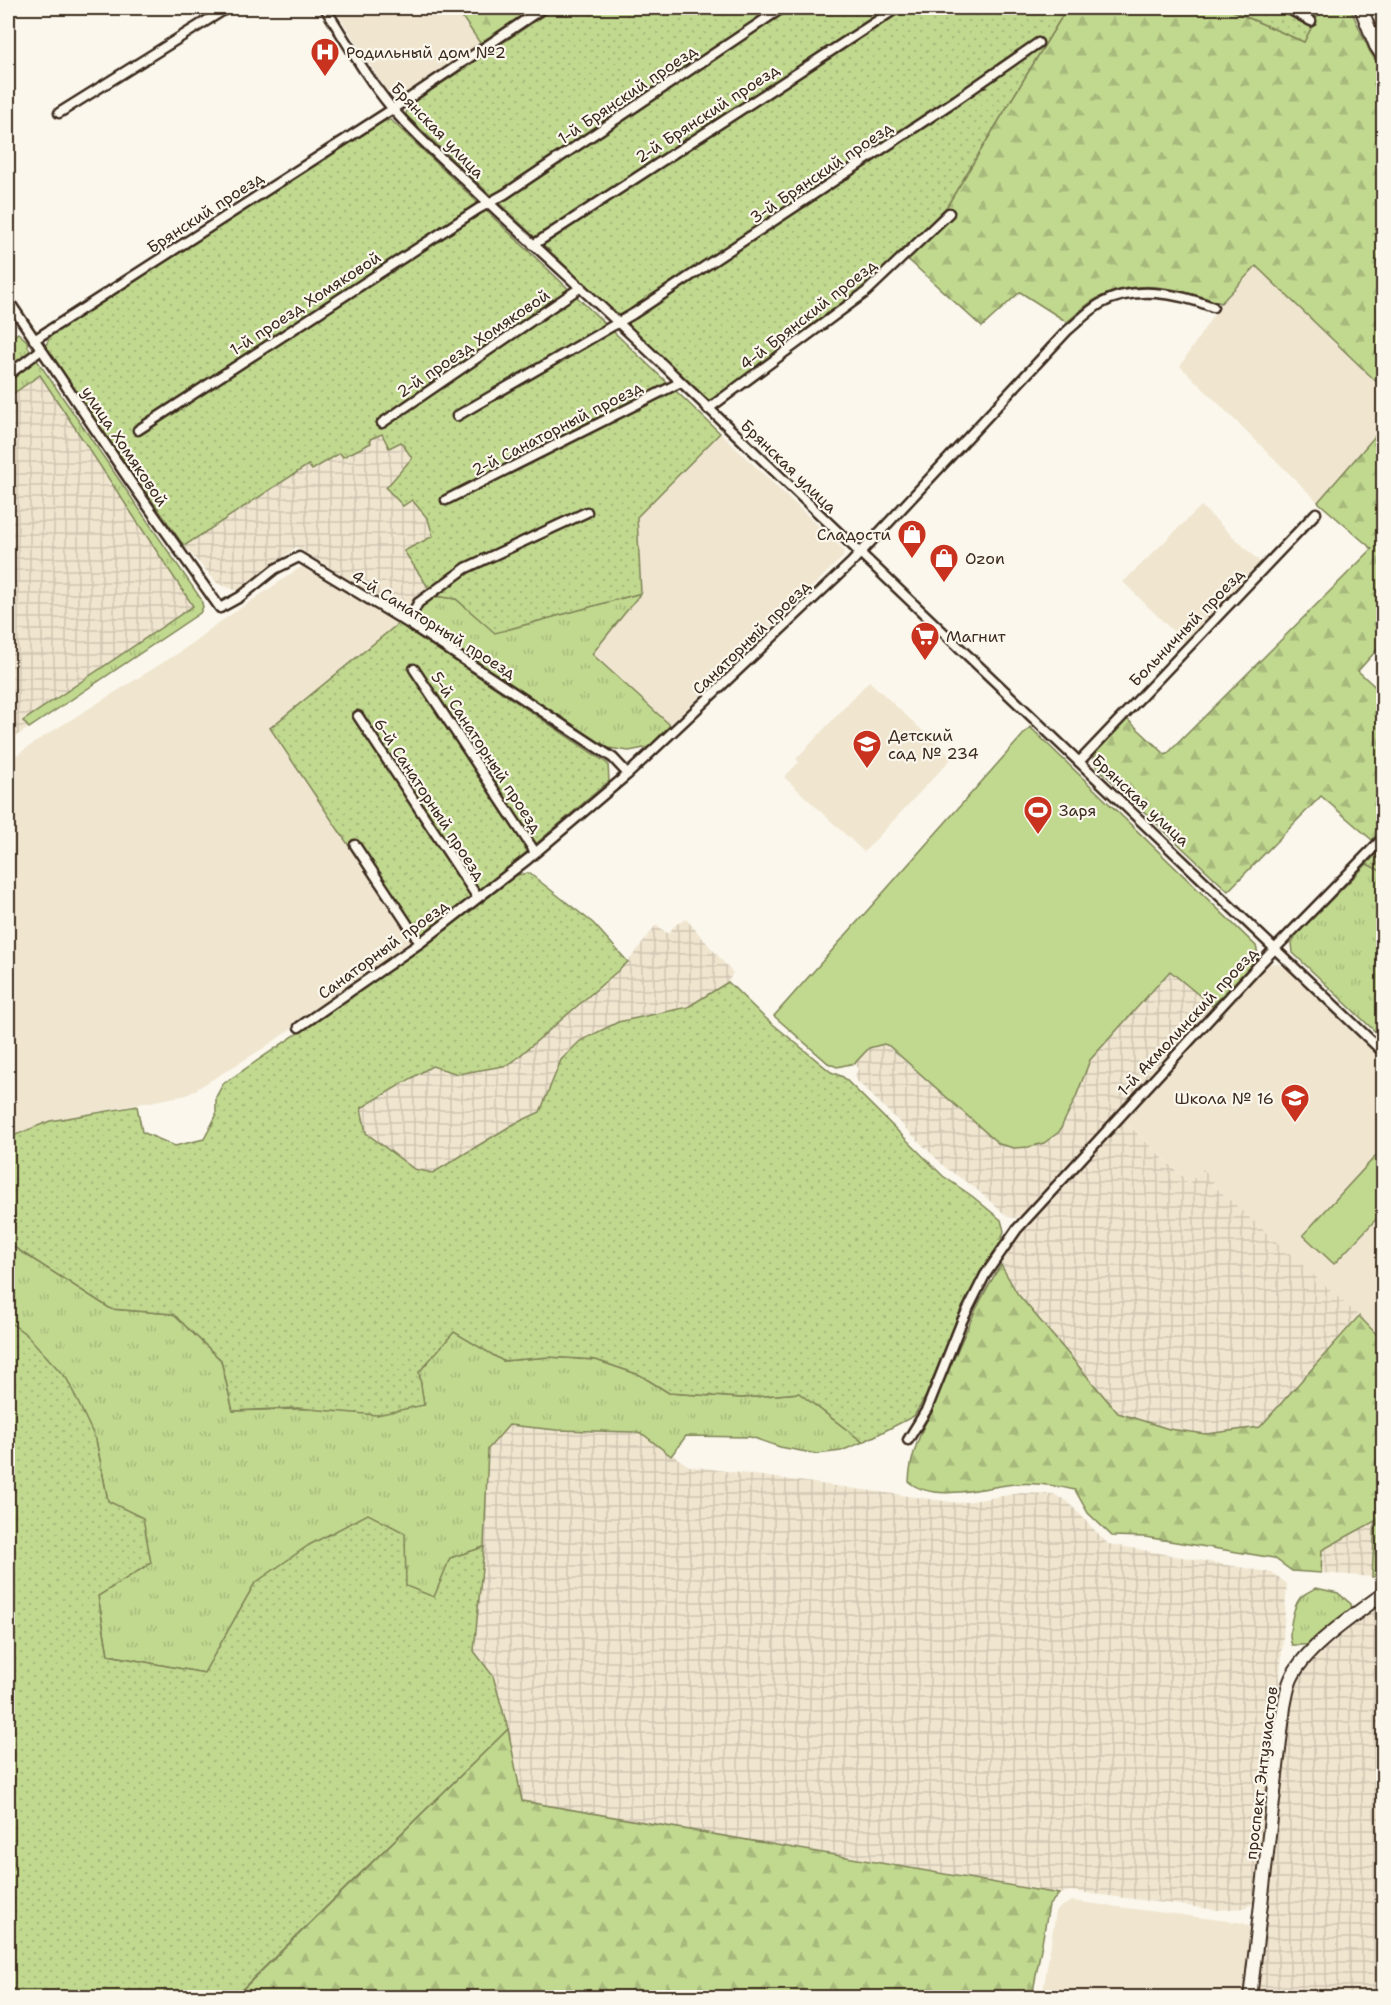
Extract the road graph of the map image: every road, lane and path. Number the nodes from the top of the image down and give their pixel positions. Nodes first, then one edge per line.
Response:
1 (226, 8) edge
2 (325, 8) edge
3 (543, 8) edge
4 (782, 8) edge
5 (897, 8) edge
6 (1287, 8) edge
7 (1360, 8) edge
8 (1311, 21) dead end
9 (1038, 43) dead end
10 (1383, 58) edge
11 (392, 108) junction
12 (59, 114) dead end
13 (489, 203) junction
14 (949, 213) dead end
15 (533, 245) junction
16 (581, 287) junction
17 (8, 300) edge
18 (1213, 307) dead end
19 (618, 322) junction
20 (34, 340) junction
21 (41, 350) junction
22 (8, 375) edge
23 (681, 382) junction
24 (708, 409) junction
25 (457, 416) dead end
26 (382, 423) dead end
27 (138, 430) dead end
28 (446, 500) dead end
29 (587, 512) dead end
30 (1316, 513) dead end
31 (859, 552) junction
32 (220, 608) joint
33 (408, 623) junction
34 (414, 669) dead end
35 (358, 717) dead end
36 (1079, 762) junction
37 (628, 774) junction
38 (1383, 837) edge
39 (355, 845) dead end
40 (535, 852) junction
41 (478, 898) junction
42 (420, 944) junction
43 (1275, 948) junction
44 (299, 1027) dead end
45 (1383, 1053) edge
46 (908, 1440) dead end
47 (1383, 1593) edge
48 (1250, 1998) edge

1 - 12 street
2 - 11 street, Брянская улица
3 - 11 street, Брянский проезд
4 - 13 street, 1-й Брянский проезд
5 - 15 street, 2-й Брянский проезд
6 - 8 street
7 - 10 street
9 - 19 street, 3-й Брянский проезд
11 - 13 street, Брянская улица
11 - 20 street, Брянский проезд
13 - 15 street, Брянская улица
13 - 27 street, 1-й проезд Хомяковой
14 - 24 street, 4-й Брянский проезд
15 - 16 street, Брянская улица
16 - 19 street, Брянская улица
16 - 26 street, 2-й проезд Хомяковой
17 - 20 street, улица Хомяковой
18 - 31 street, Санаторный проезд
19 - 23 street, Брянская улица
19 - 25 street, 3-й Брянский проезд
20 - 21 street, улица Хомяковой
21 - 22 street
21 - 32 street, улица Хомяковой
23 - 24 street, Брянская улица
23 - 28 street, 2-й Санаторный проезд
24 - 31 street, Брянская улица
29 - 33 street
30 - 36 street, Больничный проезд
31 - 36 street, Брянская улица
31 - 37 street, Санаторный проезд
32 - 33 street, 4-й Санаторный проезд
33 - 37 street, 4-й Санаторный проезд
34 - 40 street, 5-й Санаторный проезд
35 - 41 street, 6-й Санаторный проезд
36 - 43 street, Брянская улица
37 - 40 street, Санаторный проезд
38 - 43 street, 1-й Акмолинский проезд
39 - 42 street
40 - 41 street, Санаторный проезд
41 - 42 street, Санаторный проезд
42 - 44 street, Санаторный проезд
43 - 45 street, Брянская улица
43 - 46 street, 1-й Акмолинский проезд
47 - 48 street, проспект Энтузиастов

